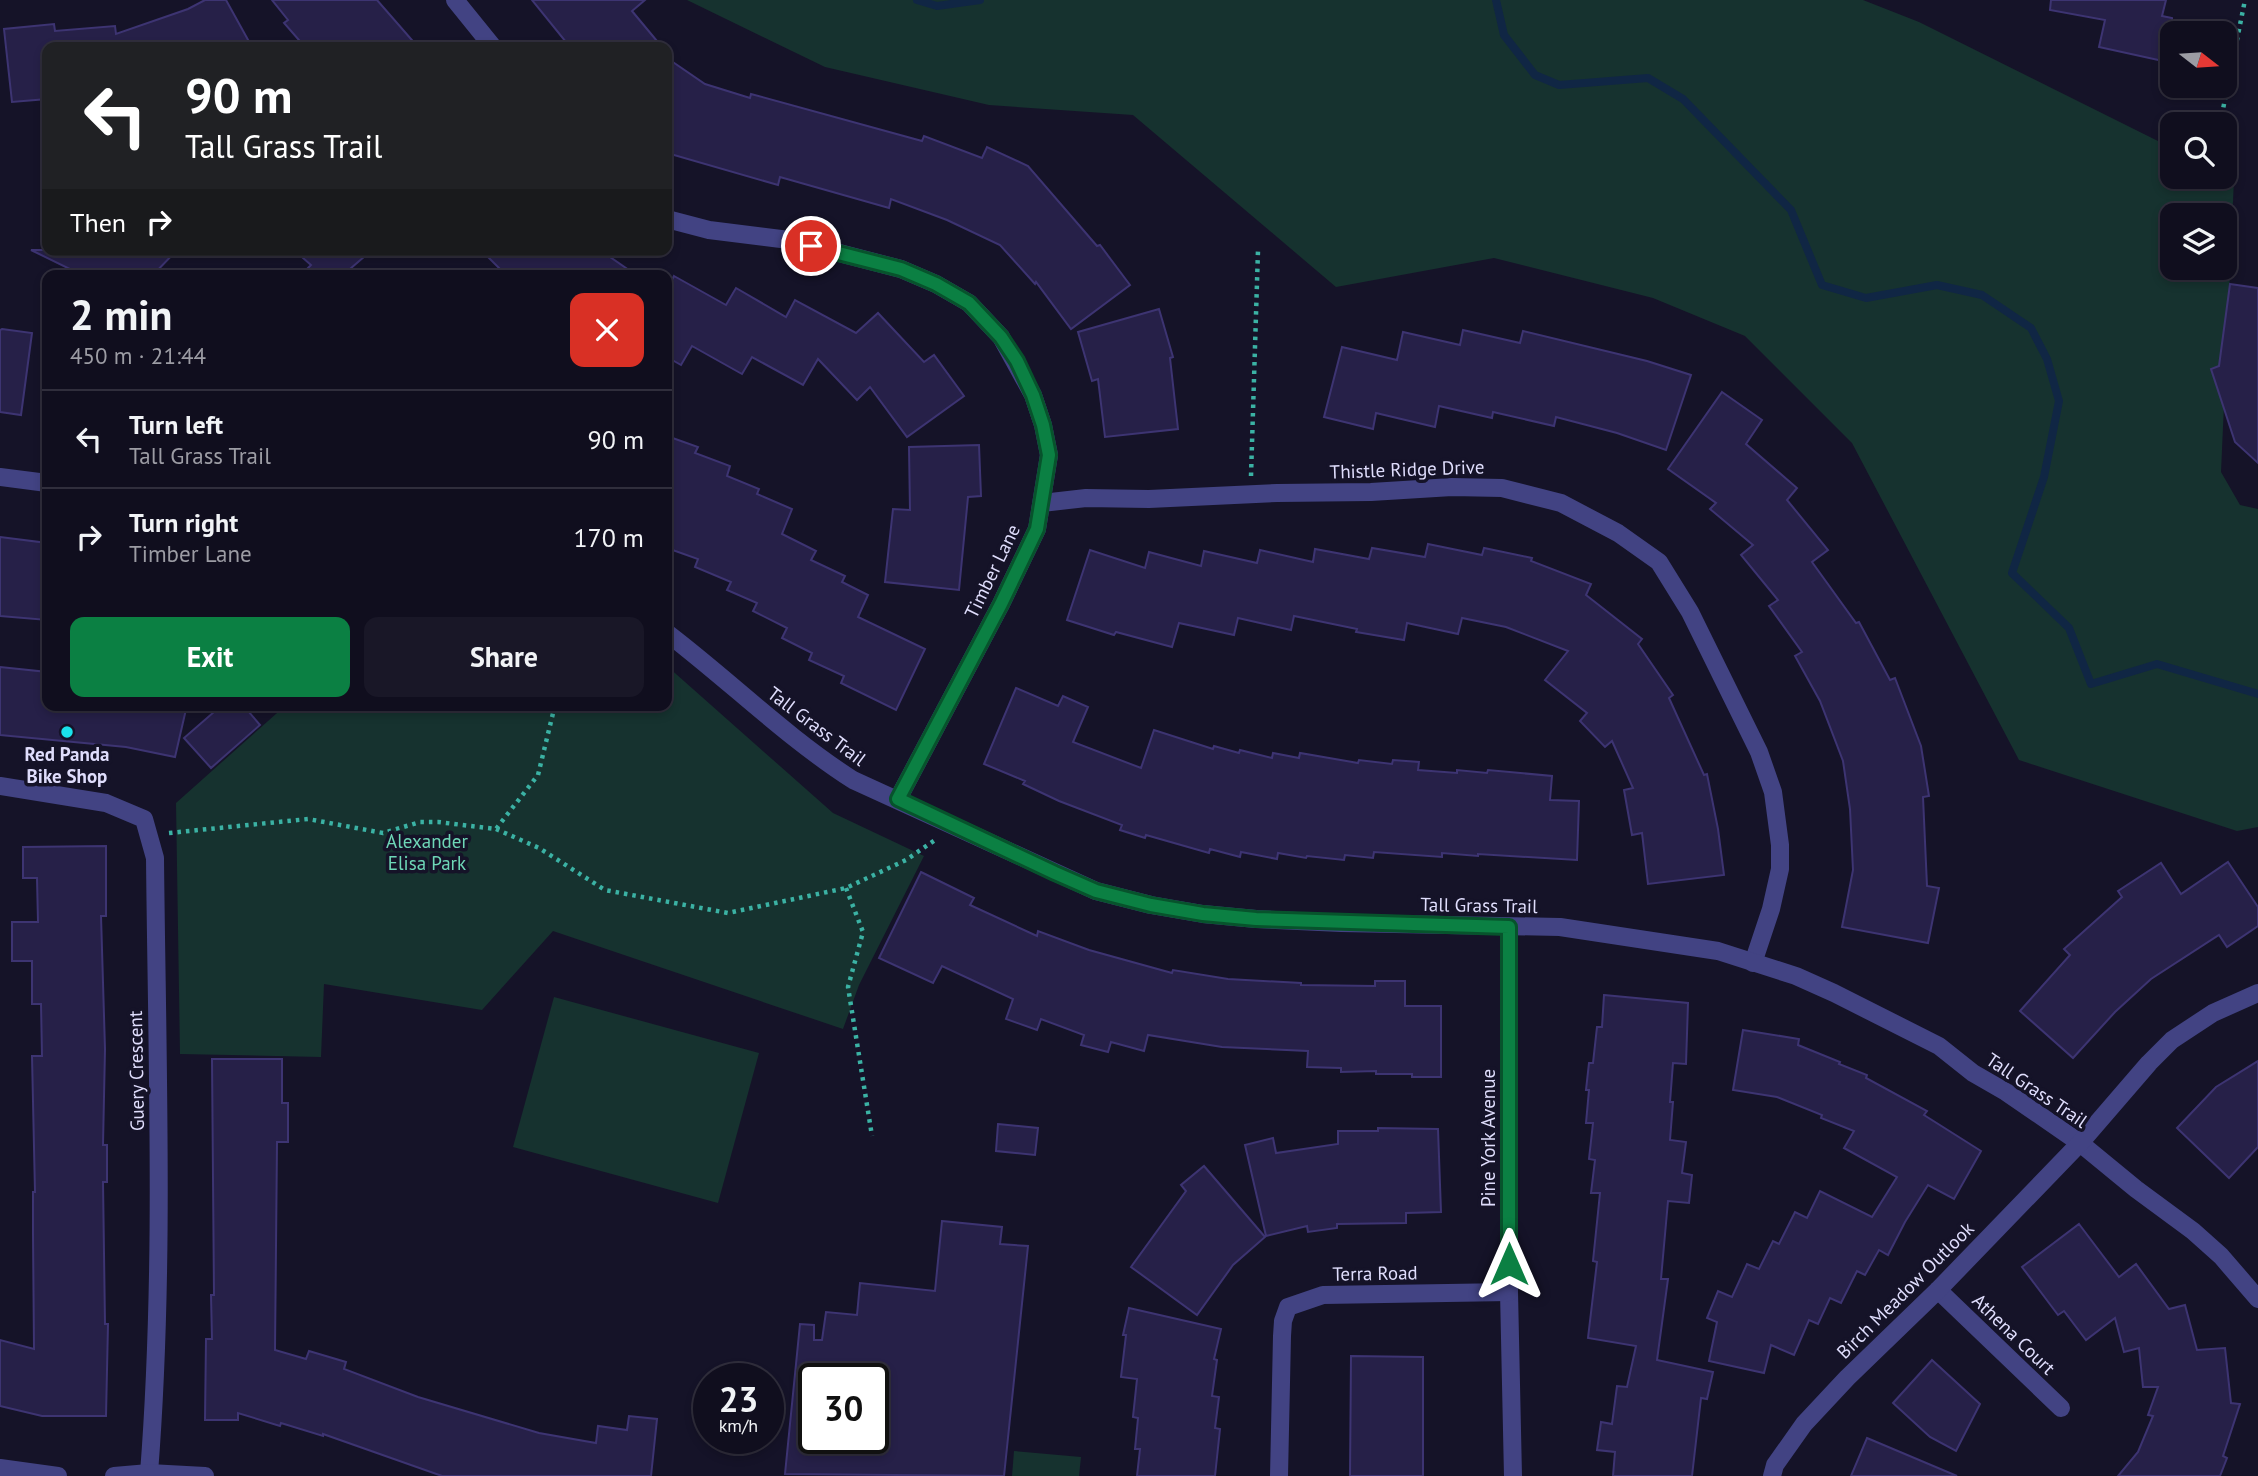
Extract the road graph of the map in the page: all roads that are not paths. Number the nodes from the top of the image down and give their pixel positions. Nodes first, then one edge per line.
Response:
1 (455, 0) edge
2 (489, 42) edge
3 (672, 220) edge
4 (0, 477) edge
5 (42, 482) edge
6 (1042, 503) junction
7 (672, 637) edge
8 (0, 786) edge
9 (898, 799) junction
10 (1509, 927) junction
11 (1753, 962) junction
12 (2258, 993) edge
13 (2080, 1143) junction
14 (1938, 1290) junction
15 (1509, 1292) junction
16 (2258, 1299) edge
17 (2061, 1409) dead end
18 (0, 1468) edge
19 (149, 1473) junction
20 (58, 1476) edge
21 (114, 1476) edge
22 (205, 1476) edge
23 (1279, 1476) edge
24 (1513, 1476) edge
25 (1772, 1476) edge

1 - 2 street
3 - 6 street, Timber Lane
4 - 5 street
6 - 9 street, Timber Lane
6 - 11 street, Thistle Ridge Drive
7 - 9 street, Tall Grass Trail
8 - 19 street, Guery Crescent
9 - 10 street, Tall Grass Trail
10 - 11 street, Tall Grass Trail
10 - 15 street, Pine York Avenue
11 - 13 street, Tall Grass Trail
12 - 13 street, Birch Meadow Outlook
13 - 14 street, Birch Meadow Outlook
13 - 16 street, Tall Grass Trail
14 - 17 street, Athena Court
14 - 25 street, Birch Meadow Outlook
15 - 23 street, Terra Road
15 - 24 street, Pine York Avenue
18 - 20 street
19 - 21 street
19 - 22 street

